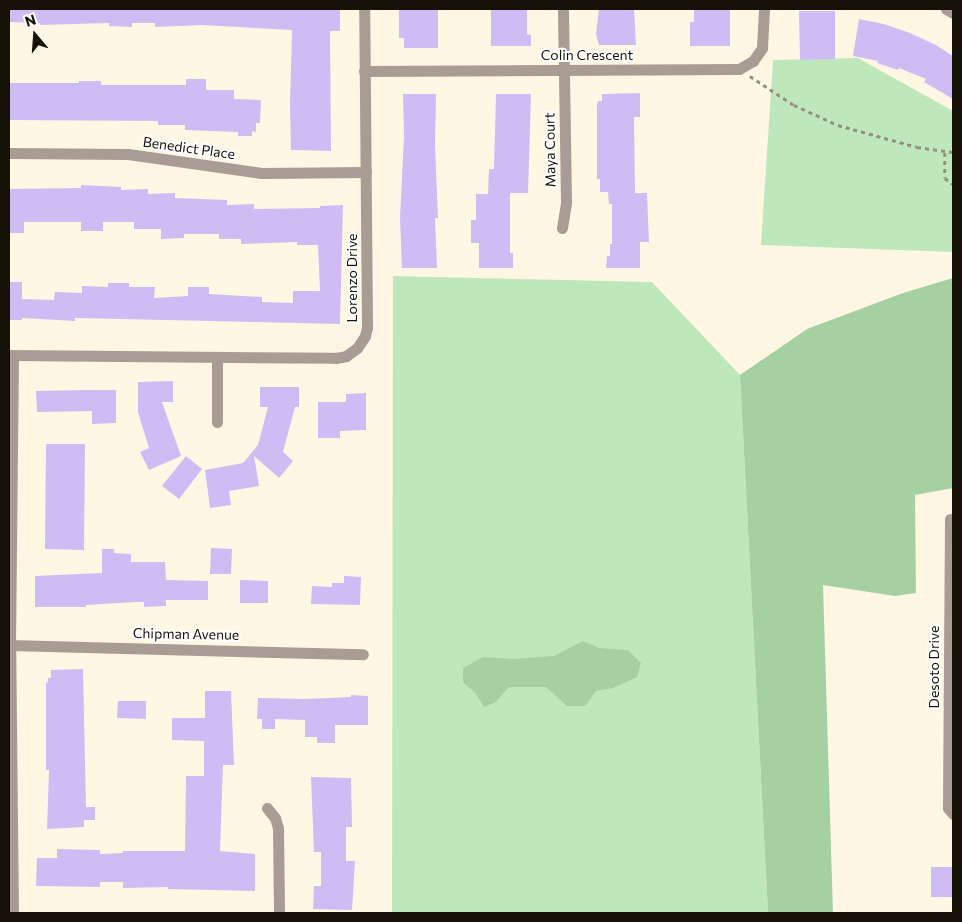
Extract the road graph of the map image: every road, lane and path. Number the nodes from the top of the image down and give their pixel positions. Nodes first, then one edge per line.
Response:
1 (364, 9) edge
2 (563, 9) edge
3 (764, 9) edge
4 (946, 9) edge
5 (953, 13) edge
6 (739, 69) junction
7 (564, 70) junction
8 (364, 71) junction
9 (945, 152) junction
10 (953, 152) edge
11 (9, 153) edge
12 (366, 172) junction
13 (953, 184) edge
14 (562, 228) dead end
15 (11, 355) edge
16 (217, 357) junction
17 (217, 422) dead end
18 (950, 519) dead end
19 (9, 645) edge
20 (951, 652) edge
21 (363, 654) dead end
22 (267, 808) dead end
23 (953, 814) edge
24 (13, 913) edge
25 (279, 913) edge

1 - 8 street, Lorenzo Drive
2 - 7 street, Maya Court
3 - 6 street
4 - 5 street
6 - 7 street, Colin Crescent
6 - 9 path
7 - 8 street, Colin Crescent
7 - 14 street, Maya Court
8 - 12 street, Lorenzo Drive
9 - 10 path
9 - 13 path
11 - 12 street, Benedict Place
12 - 16 street, Lorenzo Drive
15 - 16 street, Lorenzo Drive
15 - 19 street
16 - 17 street
18 - 20 street, Desoto Drive
19 - 21 street, Chipman Avenue
19 - 24 street
20 - 23 street, Desoto Drive
22 - 25 street

